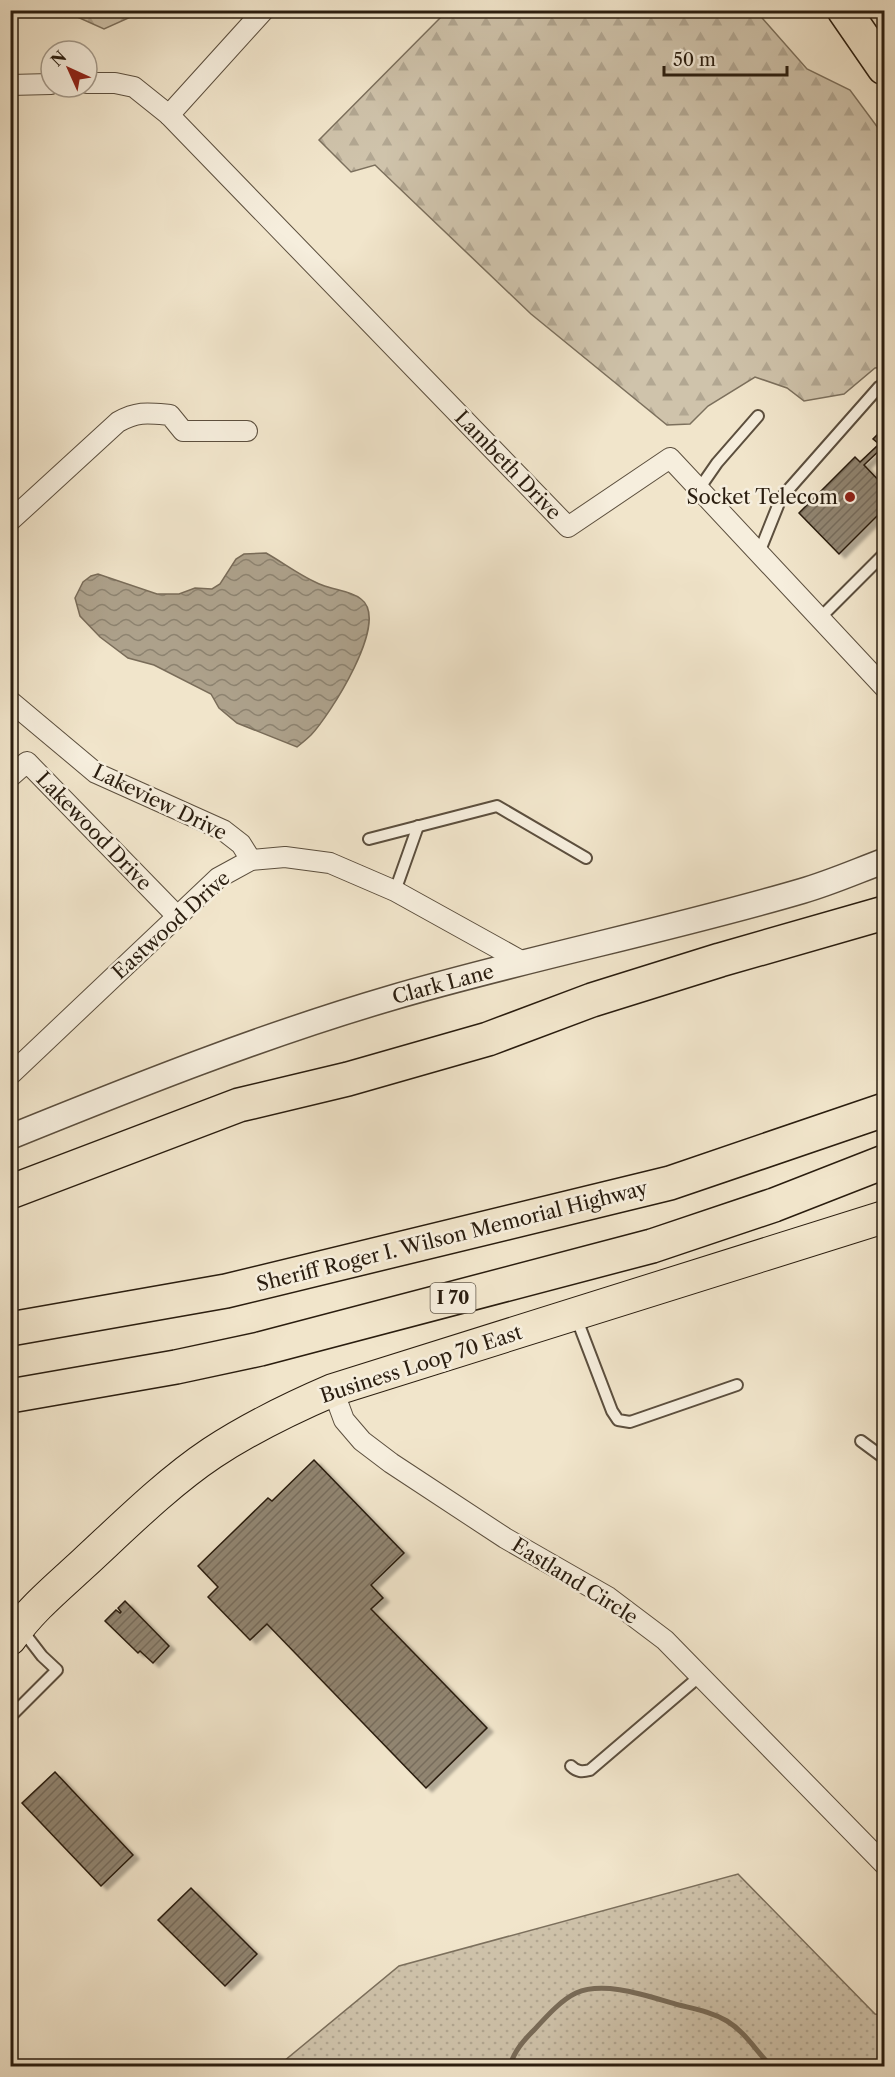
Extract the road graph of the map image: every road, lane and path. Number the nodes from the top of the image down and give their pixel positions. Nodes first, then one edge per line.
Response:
1 (264, 10) edge
2 (844, 10) edge
3 (885, 68) edge
4 (99, 83) edge
5 (39, 84) edge
6 (10, 85) edge
7 (169, 115) junction
8 (885, 384) edge
9 (758, 416) dead end
10 (247, 431) dead end
11 (699, 489) junction
12 (10, 521) edge
13 (759, 553) junction
14 (885, 554) edge
15 (820, 618) junction
16 (885, 687) edge
17 (10, 701) edge
18 (10, 777) edge
19 (418, 826) junction
20 (369, 839) dead end
21 (586, 858) dead end
22 (251, 860) junction
23 (885, 861) edge
24 (395, 891) junction
25 (885, 913) edge
26 (177, 916) junction
27 (523, 962) junction
28 (10, 1075) edge
29 (885, 1110) edge
30 (10, 1137) edge
31 (885, 1162) edge
32 (10, 1192) edge
33 (880, 1224) edge
34 (575, 1314) junction
35 (10, 1329) edge
36 (737, 1385) dead end
37 (333, 1390) junction
38 (10, 1396) edge
39 (861, 1440) dead end
40 (885, 1458) edge
41 (13, 1631) edge
42 (700, 1676) junction
43 (10, 1717) edge
44 (571, 1766) dead end
45 (885, 1864) edge

1 - 7 street
2 - 3 highway
4 - 7 street
5 - 6 street
7 - 11 street, Lambeth Drive
8 - 13 lane
9 - 11 lane
10 - 12 street
11 - 13 street, Lambeth Drive
13 - 15 street, Lambeth Drive
14 - 15 lane
15 - 16 street, Lambeth Drive
17 - 22 street, Lakeview Drive
18 - 26 street, Lakewood Drive
19 - 20 lane
19 - 21 lane
19 - 24 lane
22 - 24 street, Eastwood Drive
22 - 26 street, Eastwood Drive
23 - 27 street, Clark Lane
24 - 27 street, Eastwood Drive
25 - 32 highway
26 - 28 street, Eastwood Drive
27 - 30 street, Clark Lane
29 - 35 highway, Sheriff Roger I. Wilson Memorial Highway
31 - 38 highway, I 70
33 - 34 main road, Business Loop 70 East
34 - 36 lane
34 - 37 main road, Business Loop 70 East
37 - 41 main road, Business Loop 70 East
37 - 42 street, Eastland Circle
39 - 40 lane
41 - 43 lane
42 - 44 lane
42 - 45 street, Eastland Circle

